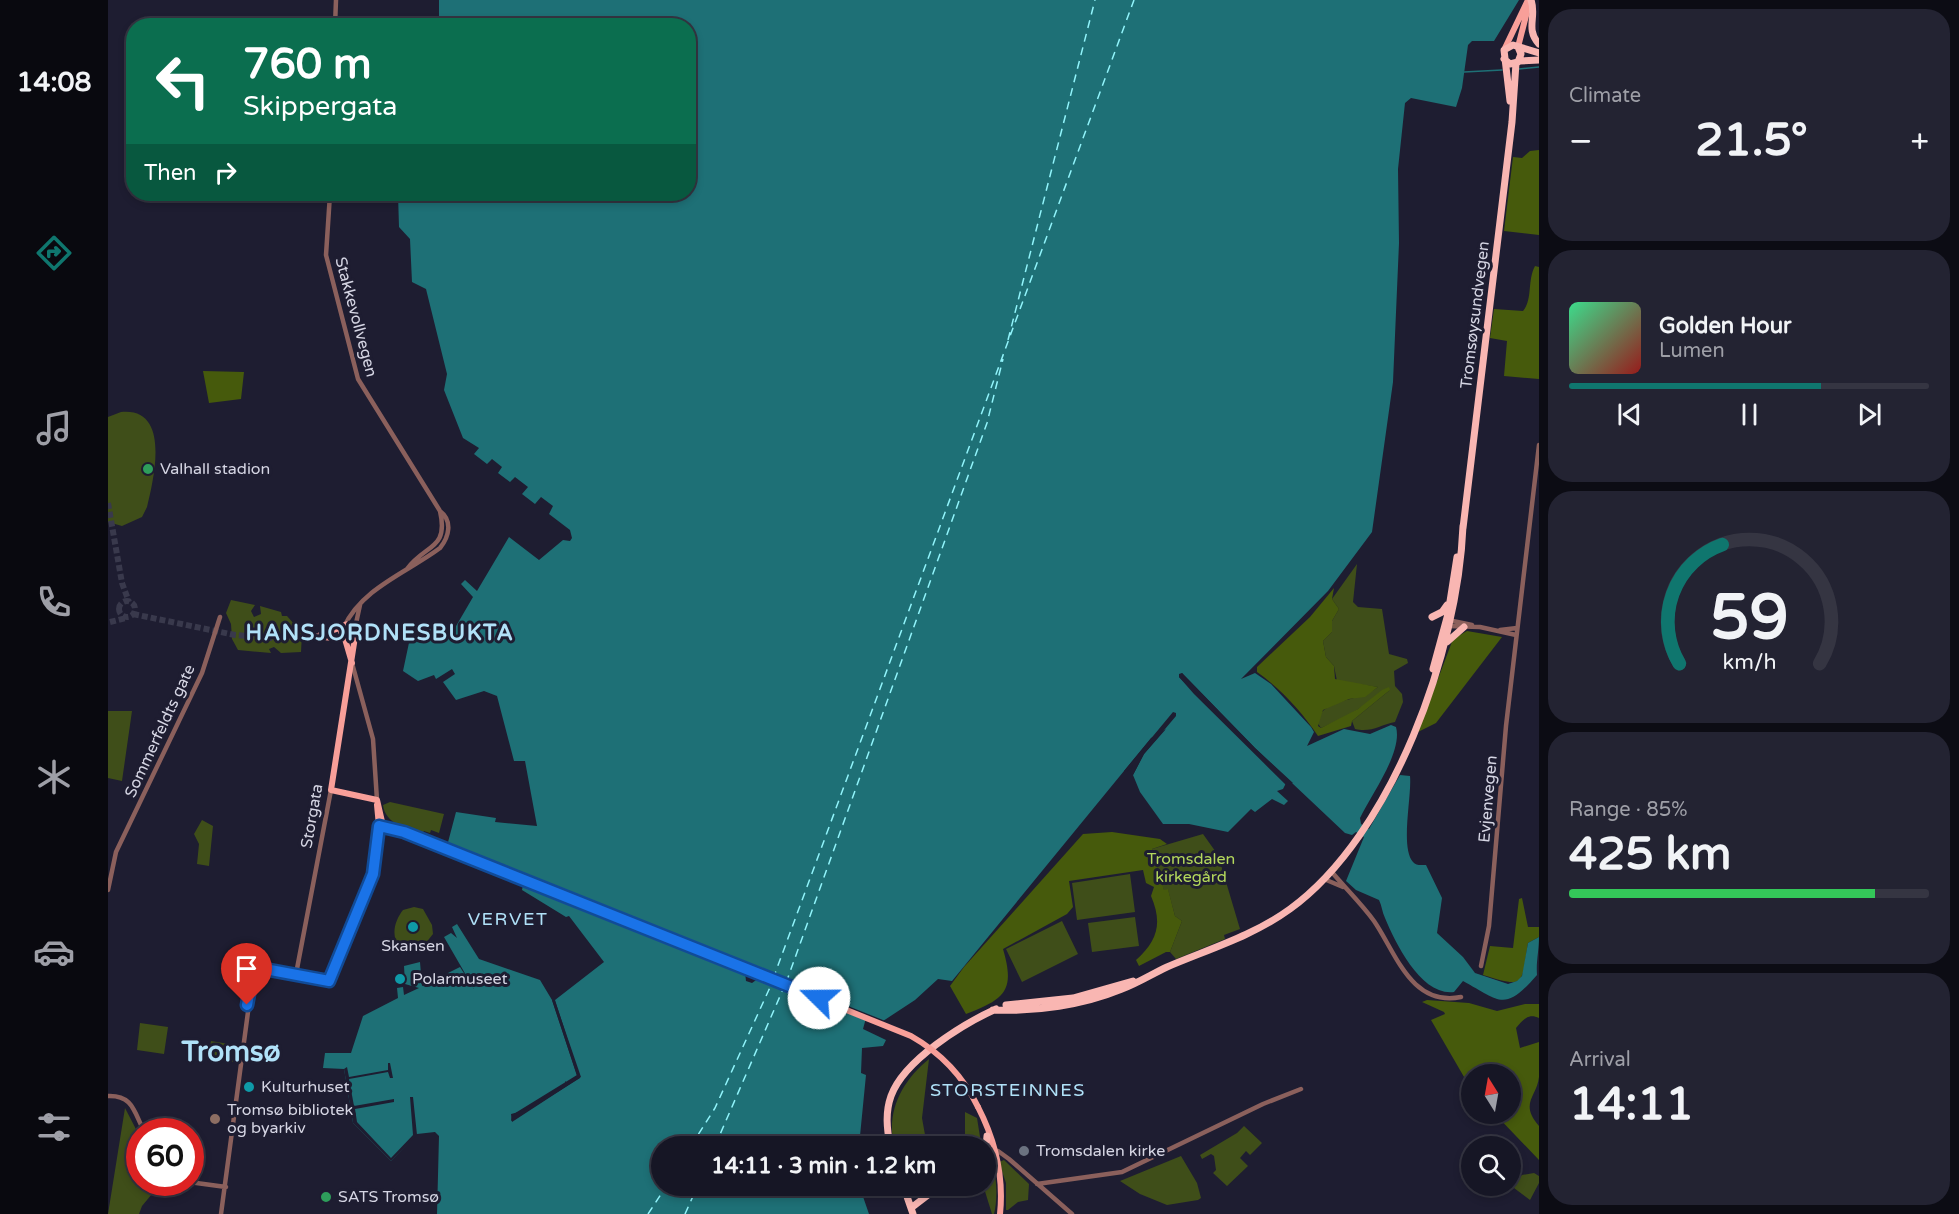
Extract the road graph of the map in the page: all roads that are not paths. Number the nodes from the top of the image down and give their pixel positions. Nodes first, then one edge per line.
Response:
1 (336, 0) edge
2 (1530, 0) edge
3 (335, 18) edge
4 (1539, 44) edge
5 (1518, 47) junction
6 (1505, 48) junction
7 (1539, 53) edge
8 (1503, 57) junction
9 (1539, 60) edge
10 (1517, 62) junction
11 (1513, 107) junction
12 (330, 201) edge
13 (1539, 445) edge
14 (1463, 526) junction
15 (1450, 600) junction
16 (360, 605) junction
17 (220, 617) dead end
18 (1432, 617) dead end
19 (1448, 623) junction
20 (1474, 626) junction
21 (344, 627) junction
22 (1464, 627) junction
23 (356, 628) junction
24 (1517, 628) junction
25 (1500, 630) junction
26 (1516, 635) junction
27 (355, 637) junction
28 (345, 639) junction
29 (1445, 644) junction
30 (352, 663) junction
31 (1425, 702) junction
32 (331, 790) junction
33 (377, 802) junction
34 (381, 826) junction
35 (1331, 871) junction
36 (1324, 879) junction
37 (1343, 887) junction
38 (108, 890) edge
39 (1481, 966) dead end
40 (296, 974) junction
41 (1461, 997) dead end
42 (1301, 1089) dead end
43 (108, 1096) edge
44 (137, 1118) edge
45 (985, 1121) junction
46 (889, 1136) edge
47 (987, 1136) edge
48 (988, 1136) edge
49 (996, 1154) edge
50 (996, 1165) edge
51 (204, 1184) edge
52 (1037, 1184) junction
53 (226, 1187) junction
54 (907, 1196) edge
55 (928, 1196) edge
56 (912, 1211) edge
57 (221, 1214) edge
58 (1000, 1214) edge
59 (1072, 1214) edge

1 - 3 street
2 - 4 highway
2 - 5 main road
2 - 6 main road
5 - 6 highway
5 - 7 highway
5 - 10 highway
6 - 8 highway
8 - 10 highway
8 - 11 highway, Tromsøysundvegen
9 - 10 highway
10 - 11 highway, Tromsøysundvegen
11 - 14 highway, Tromsøysundvegen
12 - 16 street, Stakkevollvegen
13 - 24 street, Evjenvegen
14 - 15 highway, Tromsøysundvegen
14 - 19 highway, Tromsøysundvegen
15 - 18 highway
15 - 19 highway, Tromsøysundvegen
16 - 21 street, Stakkevollvegen
16 - 23 street
17 - 38 street, Sommerfeldts gate
19 - 20 street
19 - 22 street
19 - 29 highway, Tromsøysundvegen
19 - 31 highway, Tromsøysundvegen
20 - 22 street
20 - 25 street
21 - 23 main road
21 - 28 main road
21 - 28 main road
22 - 29 highway
23 - 27 main road
24 - 25 street
24 - 26 street, Evjenvegen
25 - 26 street
26 - 39 street, Evjenvegen
27 - 28 main road
27 - 30 main road, Storgata
28 - 30 main road, Storgata
29 - 31 highway, Tromsøysundvegen
30 - 32 main road, Storgata
30 - 33 street
31 - 35 highway, Tromsøysundvegen
32 - 33 main road
32 - 40 street, Storgata
33 - 34 main road
34 - 40 street
34 - 45 main road, bridge
35 - 36 highway, Tromsøysundvegen
35 - 37 street
36 - 37 street
36 - 46 highway, Tromsøysundvegen
37 - 41 street
40 - 53 street
42 - 52 street
43 - 44 street
45 - 47 main road
45 - 48 main road
49 - 52 street
50 - 58 main road
51 - 53 street
52 - 59 street
53 - 57 street
54 - 56 highway
55 - 56 highway

